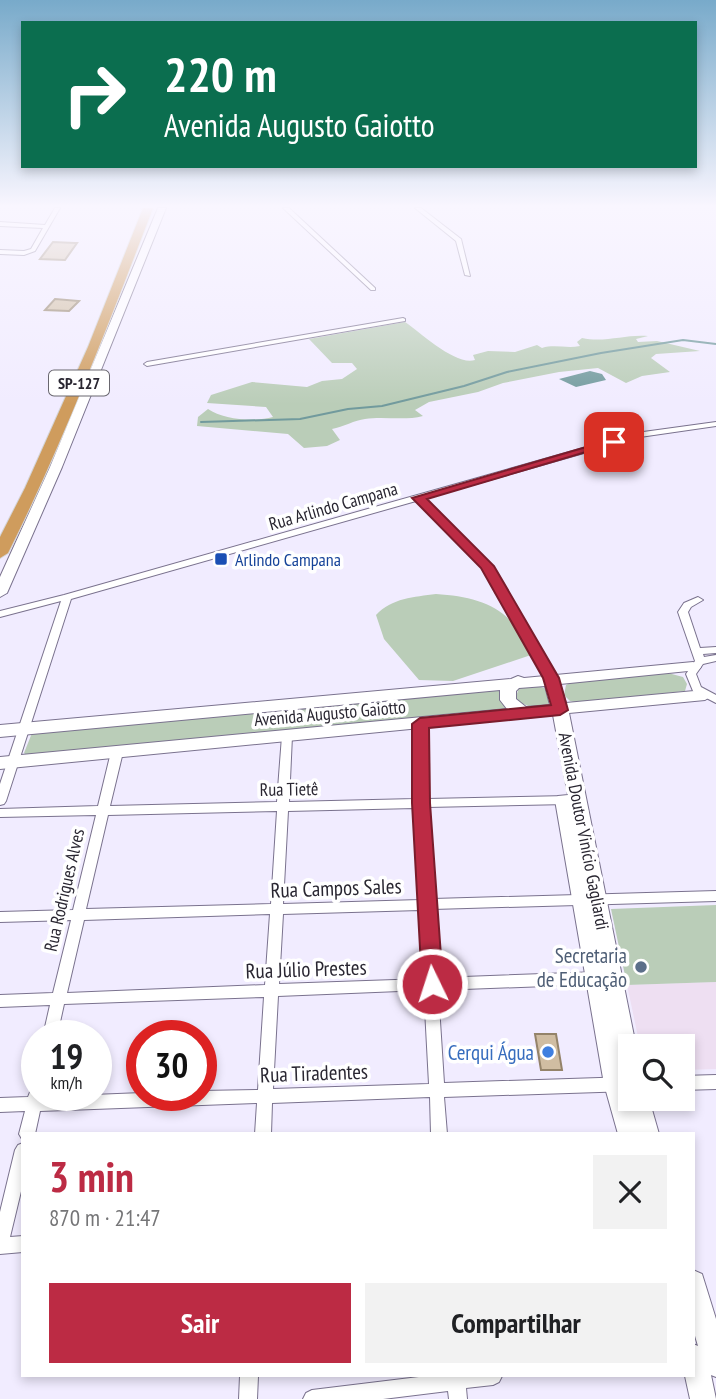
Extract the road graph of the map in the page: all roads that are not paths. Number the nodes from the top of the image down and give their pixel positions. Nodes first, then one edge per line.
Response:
1 (118, 273) edge
2 (123, 273) edge
3 (135, 273) edge
4 (356, 273) edge
5 (373, 289) dead end
6 (403, 320) dead end
7 (147, 365) dead end
8 (716, 424) edge
9 (418, 498) junction
10 (0, 533) edge
11 (0, 553) edge
12 (12, 564) junction
13 (0, 580) edge
14 (0, 593) edge
15 (67, 597) junction
16 (698, 600) dead end
17 (0, 614) edge
18 (716, 650) edge
19 (716, 658) edge
20 (697, 660) junction
21 (551, 678) junction
22 (518, 681) junction
23 (713, 700) edge
24 (527, 713) junction
25 (561, 714) junction
26 (420, 724) junction
27 (24, 729) junction
28 (0, 731) edge
29 (287, 736) junction
30 (117, 752) junction
31 (7, 762) edge
32 (571, 800) junction
33 (0, 801) edge
34 (421, 803) junction
35 (284, 806) junction
36 (102, 810) junction
37 (0, 813) edge
38 (716, 896) edge
39 (589, 900) junction
40 (427, 905) junction
41 (277, 909) junction
42 (77, 915) junction
43 (0, 917) edge
44 (604, 978) junction
45 (432, 984) junction
46 (273, 991) junction
47 (59, 999) junction
48 (0, 1002) edge
49 (54, 1020) edge
50 (620, 1034) edge
51 (618, 1060) edge
52 (716, 1082) edge
53 (695, 1083) edge
54 (618, 1084) edge
55 (436, 1090) junction
56 (266, 1096) junction
57 (112, 1097) edge
58 (21, 1101) edge
59 (0, 1105) edge
60 (32, 1111) edge
61 (626, 1111) edge
62 (641, 1111) edge
63 (27, 1132) edge
64 (263, 1132) edge
65 (439, 1132) edge
66 (629, 1132) edge
67 (647, 1132) edge
68 (21, 1158) edge
69 (21, 1244) edge
70 (0, 1246) edge
71 (695, 1297) edge
72 (703, 1354) edge
73 (249, 1377) edge
74 (474, 1377) edge
75 (456, 1378) edge
76 (248, 1399) edge
77 (312, 1399) edge
78 (458, 1399) edge
79 (704, 1399) edge

1 - 10 highway, SP-127
2 - 11 highway, SP-127
3 - 12 street
4 - 5 street
6 - 7 street
8 - 9 street, Rua Arlindo Campana
9 - 15 street, Rua Arlindo Campana
9 - 21 street
12 - 13 street
12 - 14 street
15 - 17 street, Rua Arlindo Campana
15 - 27 street
16 - 20 street
18 - 20 street
19 - 20 street
20 - 21 street, Avenida Augusto Gaiotto
20 - 23 street
21 - 22 street, Avenida Augusto Gaiotto
21 - 25 street, Avenida Doutor Vinício Gagliardi
22 - 24 street
22 - 27 street, Avenida Augusto Gaiotto
23 - 25 street, Avenida Augusto Gaiotto
24 - 25 street, Avenida Augusto Gaiotto
24 - 26 street, Avenida Augusto Gaiotto
25 - 32 street, Avenida Doutor Vinício Gagliardi
26 - 29 street, Avenida Augusto Gaiotto
26 - 34 street
27 - 28 street, Avenida Augusto Gaiotto
27 - 31 street
29 - 30 street, Avenida Augusto Gaiotto
29 - 35 street
30 - 31 street, Avenida Augusto Gaiotto
30 - 36 street, Rua Rodrigues Alves
31 - 33 street
32 - 34 street, Rua Tietê
32 - 39 street, Avenida Doutor Vinício Gagliardi
34 - 35 street, Rua Tietê
34 - 40 street
35 - 36 street, Rua Tietê
35 - 41 street
36 - 37 street, Rua Tietê
36 - 42 street, Rua Rodrigues Alves
38 - 39 street, Rua Campos Sales
39 - 40 street, Rua Campos Sales
39 - 44 street, Avenida Doutor Vinício Gagliardi
40 - 41 street, Rua Campos Sales
40 - 45 street
41 - 42 street, Rua Campos Sales
41 - 46 street
42 - 43 street, Rua Campos Sales
42 - 47 street, Rua Rodrigues Alves
44 - 45 street, Rua Júlio Prestes
44 - 50 street
44 - 51 street
45 - 46 street, Rua Júlio Prestes
45 - 55 street
46 - 47 street, Rua Júlio Prestes
46 - 56 street
47 - 48 street, Rua Júlio Prestes
47 - 49 street, Rua Rodrigues Alves
52 - 53 street
54 - 55 street, Rua Tiradentes
55 - 56 street, Rua Tiradentes
55 - 65 street
56 - 57 street, Rua Tiradentes
56 - 64 street
58 - 59 street, Rua Tiradentes
60 - 63 street
61 - 66 street
62 - 67 street
68 - 70 street
69 - 70 street
71 - 72 street
72 - 79 street
73 - 76 street
74 - 75 street
75 - 77 street
75 - 78 street

